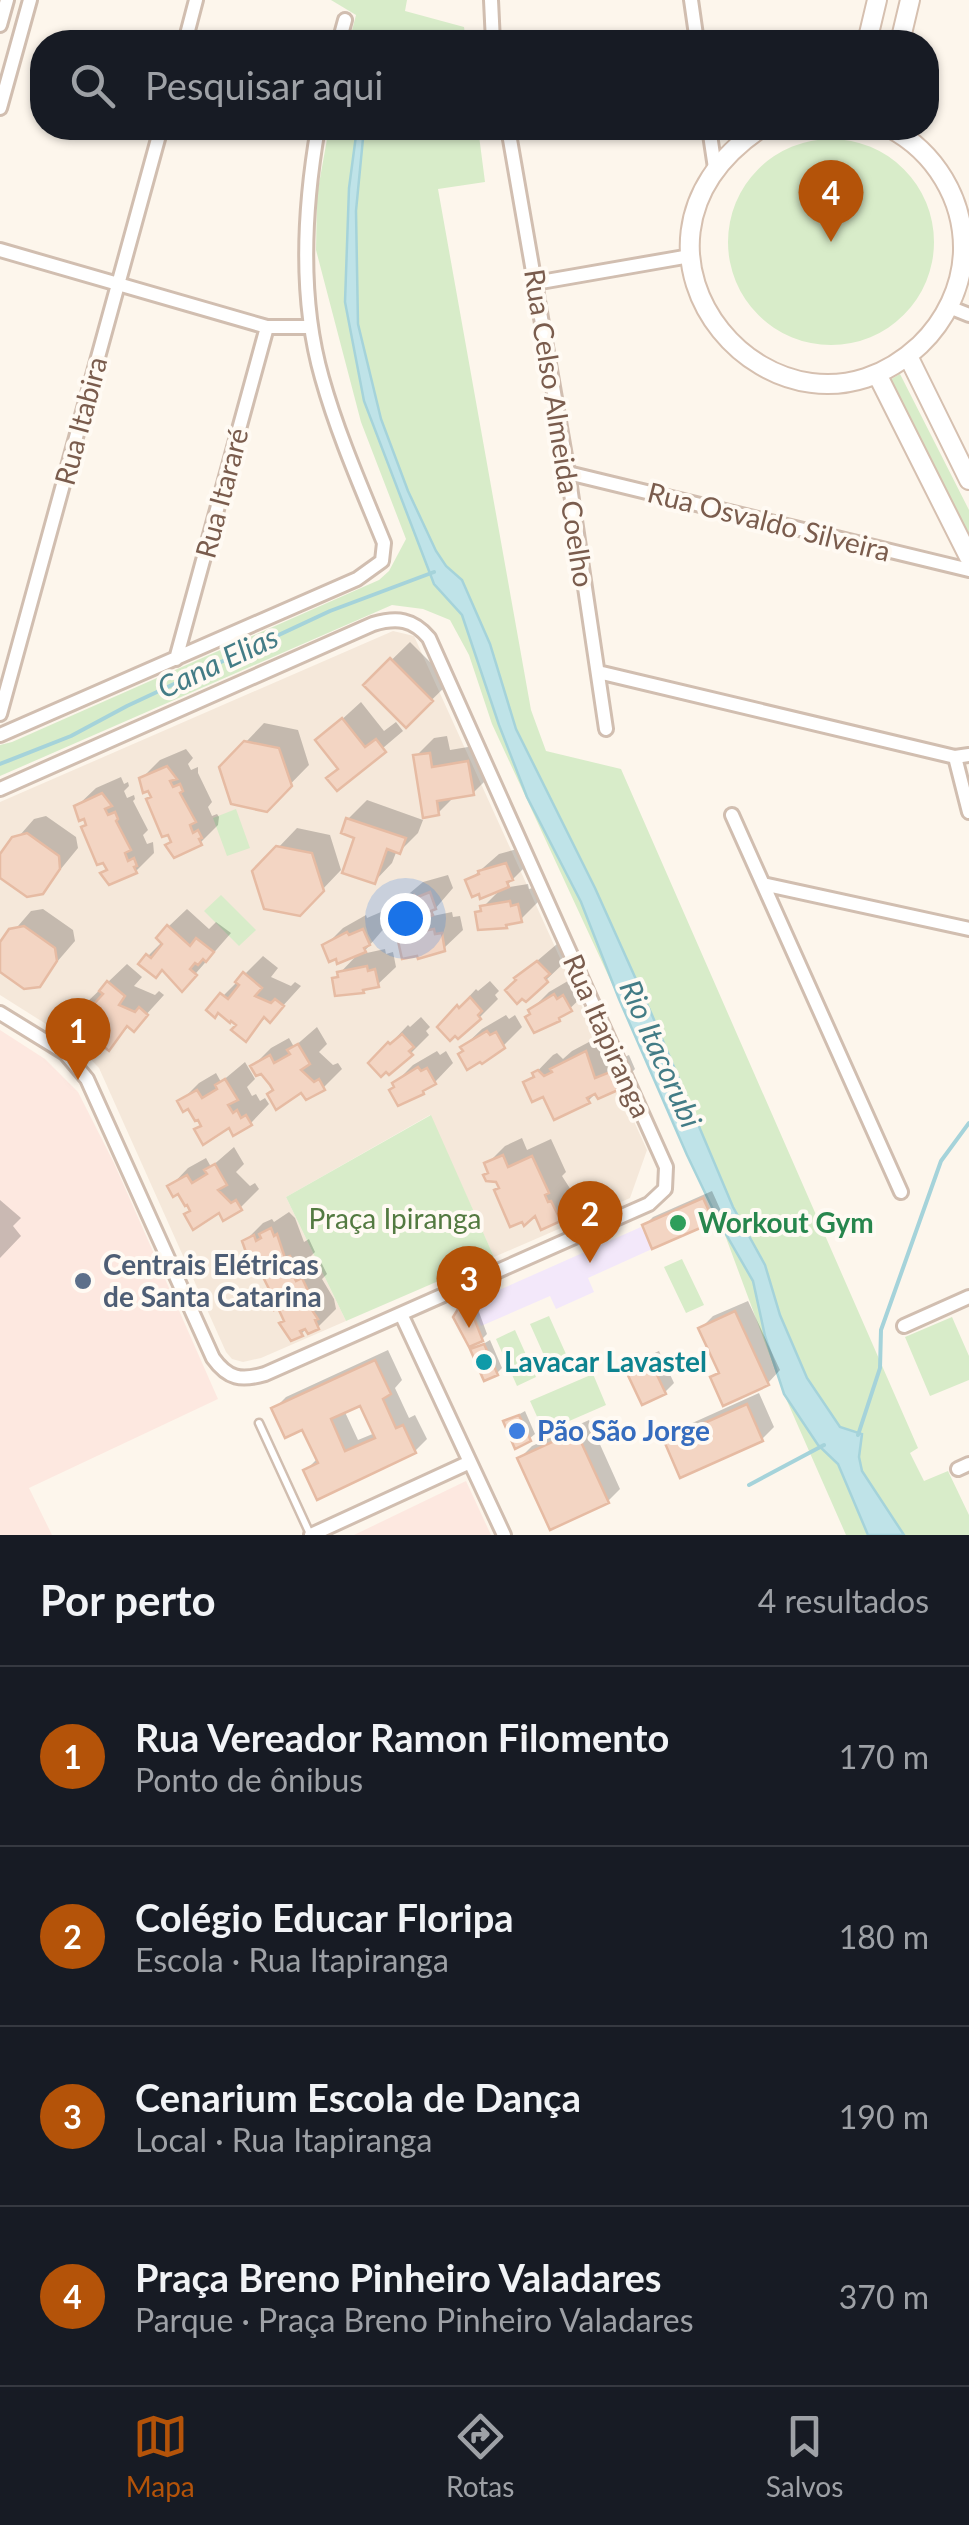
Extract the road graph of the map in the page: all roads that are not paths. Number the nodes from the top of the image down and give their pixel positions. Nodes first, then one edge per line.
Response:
1 (7, 0) edge
2 (30, 0) edge
3 (196, 0) edge
4 (491, 0) edge
5 (690, 0) edge
6 (877, 0) edge
7 (910, 0) edge
8 (345, 20) dead end
9 (0, 25) edge
10 (188, 30) edge
11 (342, 30) edge
12 (492, 30) edge
13 (695, 30) edge
14 (870, 30) edge
15 (903, 30) edge
16 (5, 71) edge
17 (0, 108) edge
18 (159, 140) edge
19 (316, 140) edge
20 (510, 140) edge
21 (711, 140) edge
22 (744, 140) edge
23 (907, 140) edge
24 (715, 168) junction
25 (0, 250) edge
26 (690, 256) junction
27 (535, 283) junction
28 (118, 284) junction
29 (949, 307) junction
30 (969, 316) edge
31 (267, 326) junction
32 (311, 327) junction
33 (908, 356) junction
34 (877, 374) junction
35 (568, 474) junction
36 (969, 480) edge
37 (969, 558) edge
38 (969, 570) edge
39 (176, 659) junction
40 (598, 672) junction
41 (0, 714) edge
42 (606, 730) dead end
43 (0, 735) edge
44 (962, 756) edge
45 (0, 789) edge
46 (969, 812) edge
47 (732, 815) dead end
48 (763, 884) junction
49 (969, 928) edge
50 (0, 1013) edge
51 (902, 1192) dead end
52 (969, 1297) edge
53 (401, 1314) junction
54 (904, 1326) dead end
55 (259, 1423) dead end
56 (470, 1462) junction
57 (311, 1535) edge
58 (504, 1535) edge

1 - 9 street
2 - 16 street
3 - 10 street
4 - 12 street
5 - 13 street
6 - 14 street
7 - 15 street
8 - 11 street
16 - 17 street
18 - 28 street, Rua Itabira
19 - 32 street
20 - 27 street, Rua Celso Almeida Coelho
21 - 24 street
22 - 24 street
23 - 29 street
24 - 26 street
25 - 28 street
26 - 27 street
26 - 34 street
27 - 35 street, Rua Celso Almeida Coelho
28 - 31 street
28 - 41 street, Rua Itabira
29 - 30 street
29 - 33 street
31 - 32 street
31 - 39 street, Rua Itararé
32 - 39 street
33 - 34 street
33 - 36 street
34 - 37 street
35 - 38 street, Rua Osvaldo Silveira
35 - 40 street, Rua Celso Almeida Coelho
39 - 43 street
40 - 42 street, Rua Celso Almeida Coelho
40 - 44 street
44 - 46 street
45 - 53 street, Rua Itapiranga
47 - 48 street
48 - 49 street
48 - 51 street
50 - 53 street
52 - 54 street
53 - 56 street
55 - 57 lane
56 - 57 street
56 - 58 street

